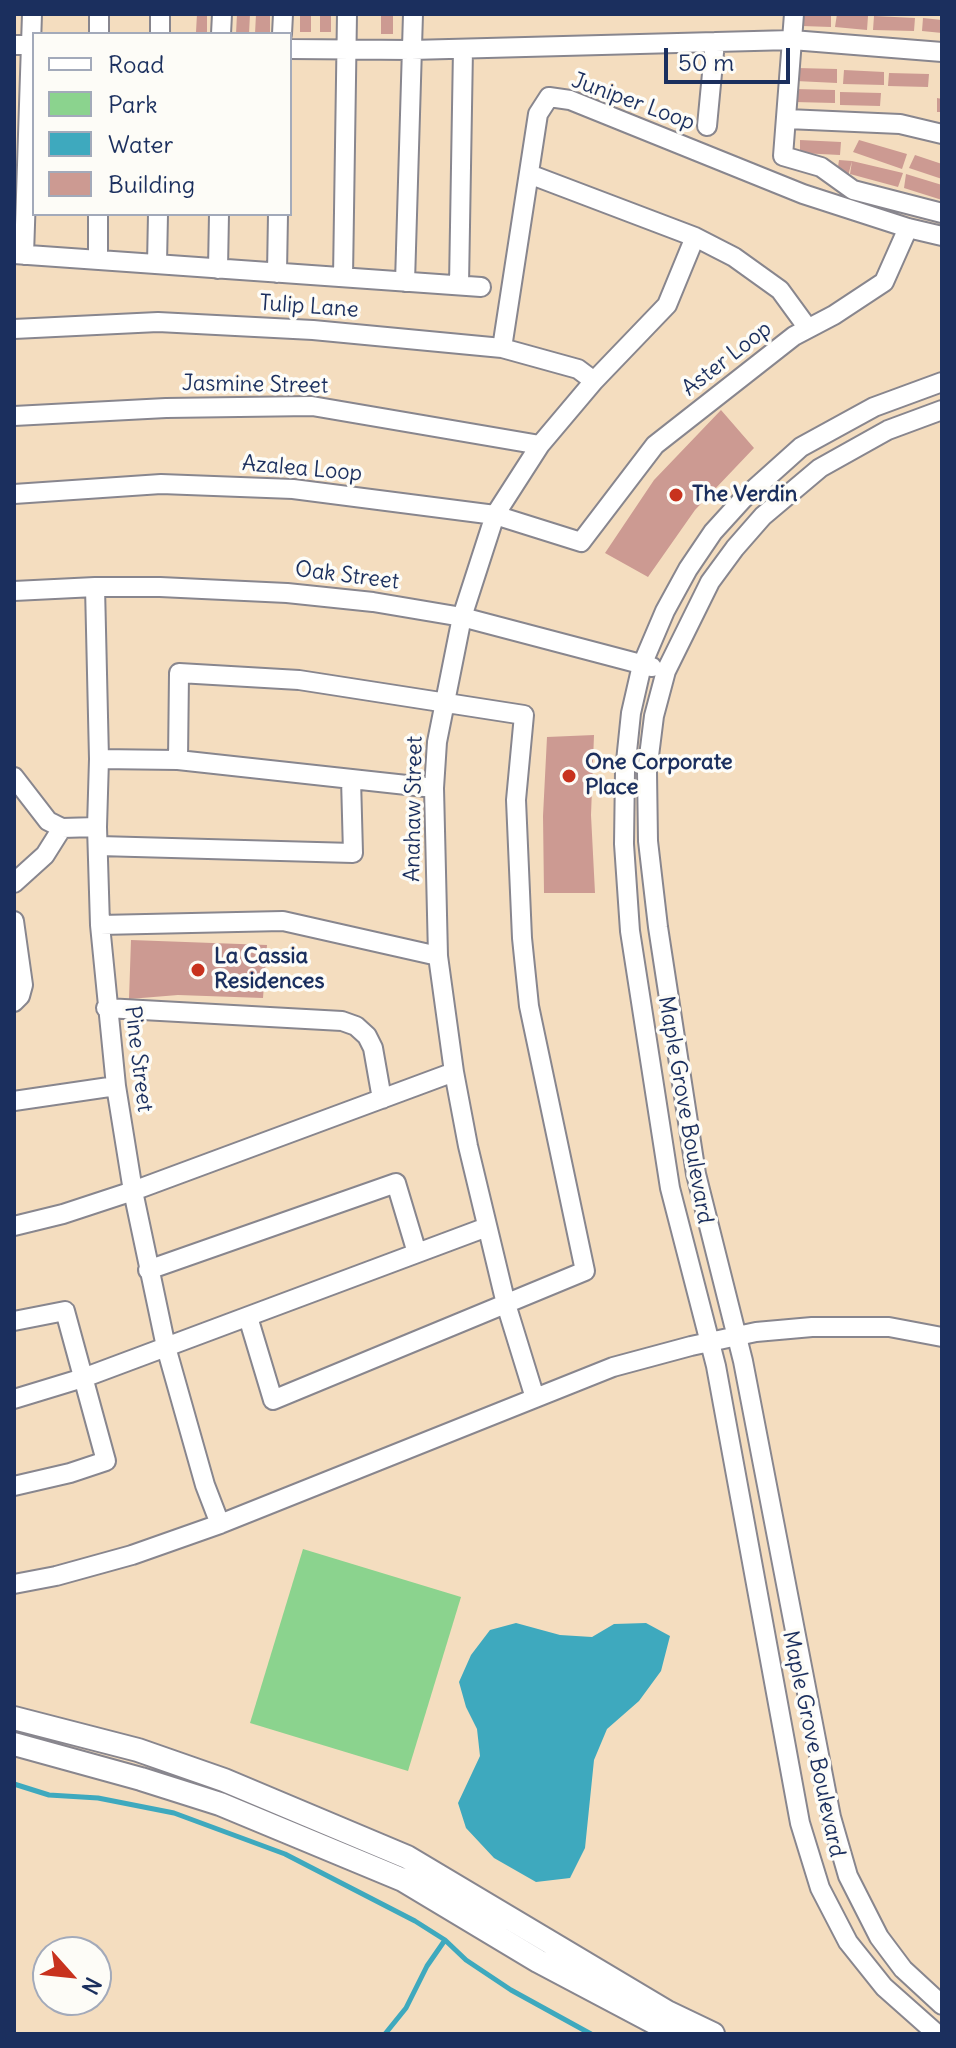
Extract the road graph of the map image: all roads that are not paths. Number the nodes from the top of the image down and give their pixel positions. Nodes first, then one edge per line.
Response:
1 (32, 14) edge
2 (347, 14) edge
3 (413, 14) edge
4 (794, 14) edge
5 (792, 40) junction
6 (715, 42) junction
7 (26, 45) edge
8 (292, 49) edge
9 (346, 49) junction
10 (463, 49) junction
11 (411, 50) junction
12 (942, 52) edge
13 (787, 119) junction
14 (707, 126) dead end
15 (942, 134) edge
16 (529, 174) junction
17 (942, 213) edge
18 (98, 216) edge
19 (158, 216) edge
20 (219, 216) edge
21 (278, 216) edge
22 (908, 228) junction
23 (942, 236) edge
24 (695, 237) junction
25 (19, 254) edge
26 (98, 260) junction
27 (157, 264) junction
28 (218, 269) junction
29 (277, 273) junction
30 (343, 277) junction
31 (405, 282) junction
32 (459, 285) junction
33 (481, 287) dead end
34 (807, 327) junction
35 (14, 329) edge
36 (502, 348) junction
37 (594, 381) junction
38 (942, 382) edge
39 (942, 410) edge
40 (14, 416) edge
41 (540, 445) junction
42 (14, 494) edge
43 (495, 515) junction
44 (581, 542) joint
45 (95, 587) junction
46 (14, 591) edge
47 (462, 617) junction
48 (642, 665) junction
49 (666, 671) junction
50 (443, 702) junction
51 (99, 759) junction
52 (178, 760) junction
53 (351, 779) junction
54 (17, 786) edge
55 (434, 788) junction
56 (62, 828) junction
57 (98, 837) junction
58 (14, 883) edge
59 (14, 921) edge
60 (100, 925) junction
61 (438, 956) junction
62 (14, 1002) edge
63 (106, 1008) junction
64 (454, 1072) junction
65 (116, 1086) junction
66 (382, 1099) junction
67 (14, 1101) edge
68 (133, 1191) junction
69 (14, 1226) edge
70 (487, 1227) junction
71 (417, 1253) junction
72 (148, 1270) junction
73 (506, 1304) junction
74 (248, 1317) junction
75 (14, 1321) edge
76 (737, 1336) junction
77 (942, 1337) edge
78 (710, 1342) junction
79 (166, 1347) junction
80 (83, 1378) junction
81 (535, 1398) junction
82 (14, 1399) edge
83 (14, 1486) edge
84 (220, 1524) junction
85 (14, 1584) edge
86 (14, 1718) edge
87 (14, 1744) edge
88 (942, 2005) edge
89 (676, 2034) edge
90 (713, 2034) edge
91 (937, 2034) edge

1 - 7 street
2 - 9 street
3 - 11 street
4 - 5 street
5 - 6 street
5 - 12 street
5 - 13 street
6 - 10 street
6 - 14 street
7 - 25 street
8 - 9 street
9 - 11 street
9 - 30 street
10 - 11 street
10 - 32 street
11 - 31 street
13 - 15 street
13 - 17 street
16 - 22 street, Juniper Loop
16 - 24 street
16 - 36 street, Juniper Loop
18 - 26 street
19 - 27 street
20 - 28 street
21 - 29 street
22 - 23 street, Juniper Loop
22 - 34 street, Aster Loop
24 - 34 street
24 - 37 street, Anahaw Street
25 - 26 street
26 - 27 street
27 - 28 street
28 - 29 street
29 - 30 street
30 - 31 street
31 - 32 street
32 - 33 street
34 - 44 street, Aster Loop
35 - 36 street, Tulip Lane
36 - 37 street, Tulip Lane
37 - 41 street, Anahaw Street
38 - 48 street, Maple Grove Boulevard
39 - 49 street, Maple Grove Boulevard
40 - 41 street, Jasmine Street
41 - 43 street, Anahaw Street
42 - 43 street, Azalea Loop
43 - 44 street, Azalea Loop
43 - 47 street, Anahaw Street
45 - 46 street, Oak Street
45 - 47 street, Oak Street
45 - 51 street, Pine Street
47 - 48 street, Oak Street
47 - 50 street, Anahaw Street
48 - 49 street, Oak Street
48 - 78 street, Maple Grove Boulevard
49 - 76 street, Maple Grove Boulevard
50 - 52 street
50 - 55 street, Anahaw Street
50 - 73 street
51 - 52 street
51 - 57 street, Pine Street
52 - 53 street
53 - 55 street
53 - 57 street
54 - 56 street
55 - 61 street, Anahaw Street
56 - 57 street
56 - 58 street
57 - 60 street, Pine Street
59 - 62 street
60 - 61 street
60 - 63 street, Pine Street
61 - 64 street, Anahaw Street
63 - 65 street, Pine Street
63 - 66 street
64 - 66 street
64 - 70 street, Anahaw Street
65 - 67 street
65 - 68 street, Pine Street
66 - 68 street
68 - 69 street
68 - 72 street, Pine Street
70 - 71 street
70 - 73 street, Anahaw Street
71 - 72 street
71 - 74 street
72 - 79 street, Pine Street
73 - 74 street
73 - 81 street, Anahaw Street
74 - 79 street
75 - 80 street
76 - 77 street
76 - 78 street
76 - 88 street, Maple Grove Boulevard
78 - 81 street
78 - 91 street, Maple Grove Boulevard
79 - 80 street
79 - 84 street, Pine Street
80 - 82 street
80 - 83 street
81 - 84 street
84 - 85 street
86 - 90 main road
87 - 89 main road

